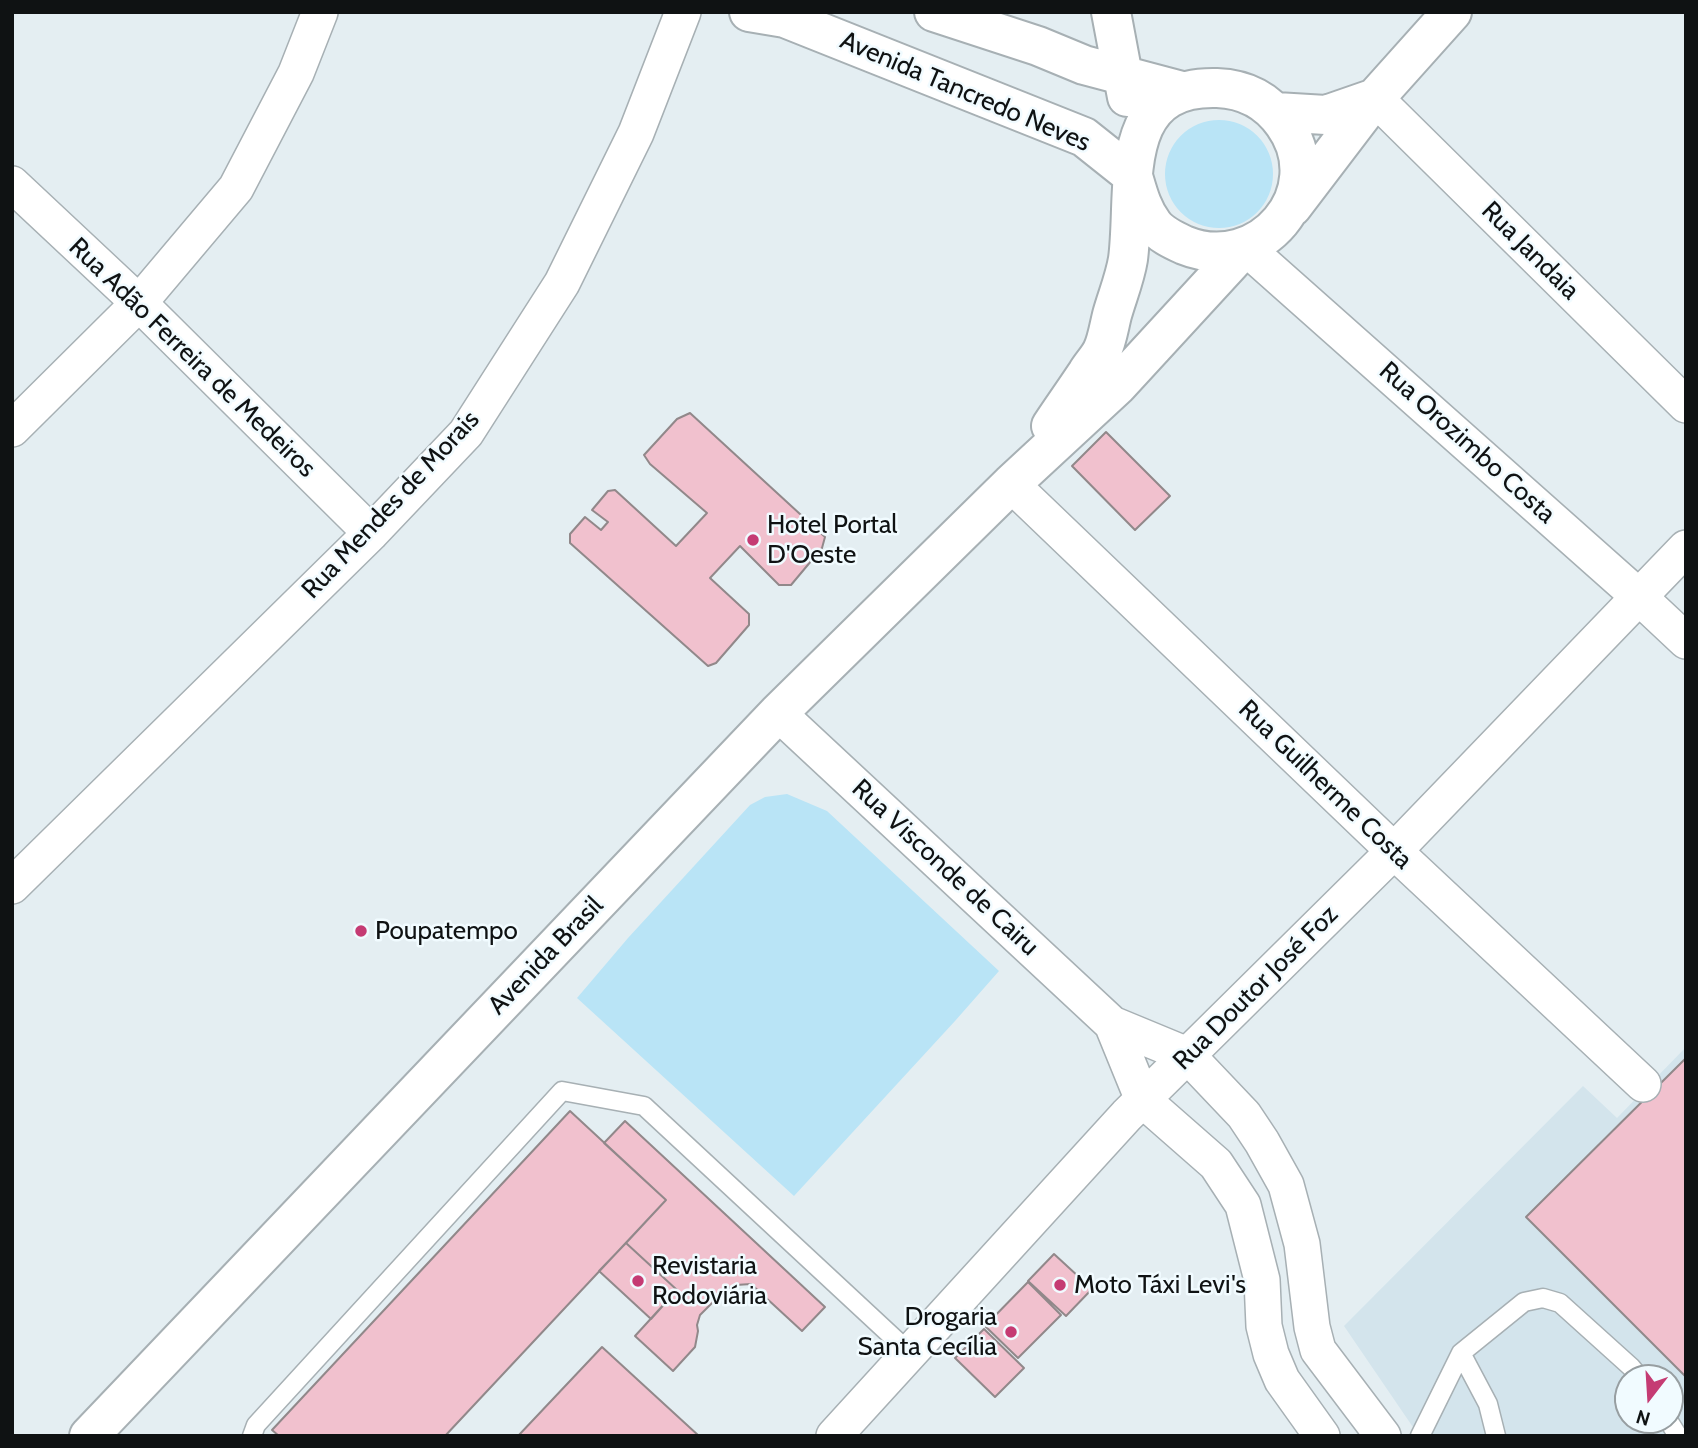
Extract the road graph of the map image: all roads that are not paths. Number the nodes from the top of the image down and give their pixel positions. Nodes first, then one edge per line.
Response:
1 (320, 12) edge
2 (683, 12) edge
3 (749, 12) edge
4 (934, 12) edge
5 (1111, 12) edge
6 (1452, 12) edge
7 (1124, 76) junction
8 (1182, 91) junction
9 (1375, 97) junction
10 (1276, 112) junction
11 (1134, 163) junction
12 (12, 184) edge
13 (1283, 219) junction
14 (1245, 247) junction
15 (139, 303) junction
16 (1686, 405) edge
17 (12, 429) edge
18 (1011, 484) junction
19 (371, 533) junction
20 (1686, 548) edge
21 (1639, 596) junction
22 (1686, 642) edge
23 (778, 713) junction
24 (1394, 851) junction
25 (12, 886) edge
26 (1112, 1024) junction
27 (1187, 1055) junction
28 (1643, 1084) dead end
29 (1143, 1100) junction
30 (909, 1353) junction
31 (1461, 1353) junction
32 (1628, 1364) edge
33 (89, 1436) edge
34 (252, 1436) edge
35 (834, 1436) edge
36 (1322, 1436) edge
37 (1383, 1436) edge
38 (1420, 1436) edge
39 (1496, 1436) edge

1 - 15 street
2 - 19 street, Rua Mendes de Morais
3 - 11 main road, Avenida Tancredo Neves
4 - 7 main road
5 - 7 main road
6 - 9 main road
7 - 8 main road
7 - 11 main road
8 - 10 main road
8 - 11 main road
9 - 10 main road
9 - 13 main road
9 - 16 street, Rua Jandaia
10 - 13 main road
11 - 14 main road
11 - 18 main road
12 - 15 street, Rua Adão Ferreira de Medeiros
13 - 14 main road
14 - 18 main road
14 - 21 street, Rua Orozimbo Costa
15 - 17 street
15 - 19 street, Rua Adão Ferreira de Medeiros
18 - 23 main road, Avenida Brasil
18 - 24 street, Rua Guilherme Costa
19 - 25 street, Rua Mendes de Morais
20 - 21 street, Rua Doutor José Foz
21 - 22 street, Rua Orozimbo Costa
21 - 24 street, Rua Doutor José Foz
23 - 26 street, Rua Visconde de Cairu
23 - 33 main road, Avenida Brasil
24 - 27 street, Rua Doutor José Foz
24 - 28 street, Rua Guilherme Costa
26 - 27 street, Rua Visconde de Cairu
26 - 29 street, Rua Visconde de Cairu
27 - 29 street, Rua Doutor José Foz
27 - 37 street, Rua Visconde de Cairu
29 - 30 street, Rua Doutor José Foz
29 - 36 street, Rua Visconde de Cairu
30 - 34 lane
30 - 35 street, Rua Doutor José Foz
31 - 32 lane
31 - 38 lane
31 - 39 lane

